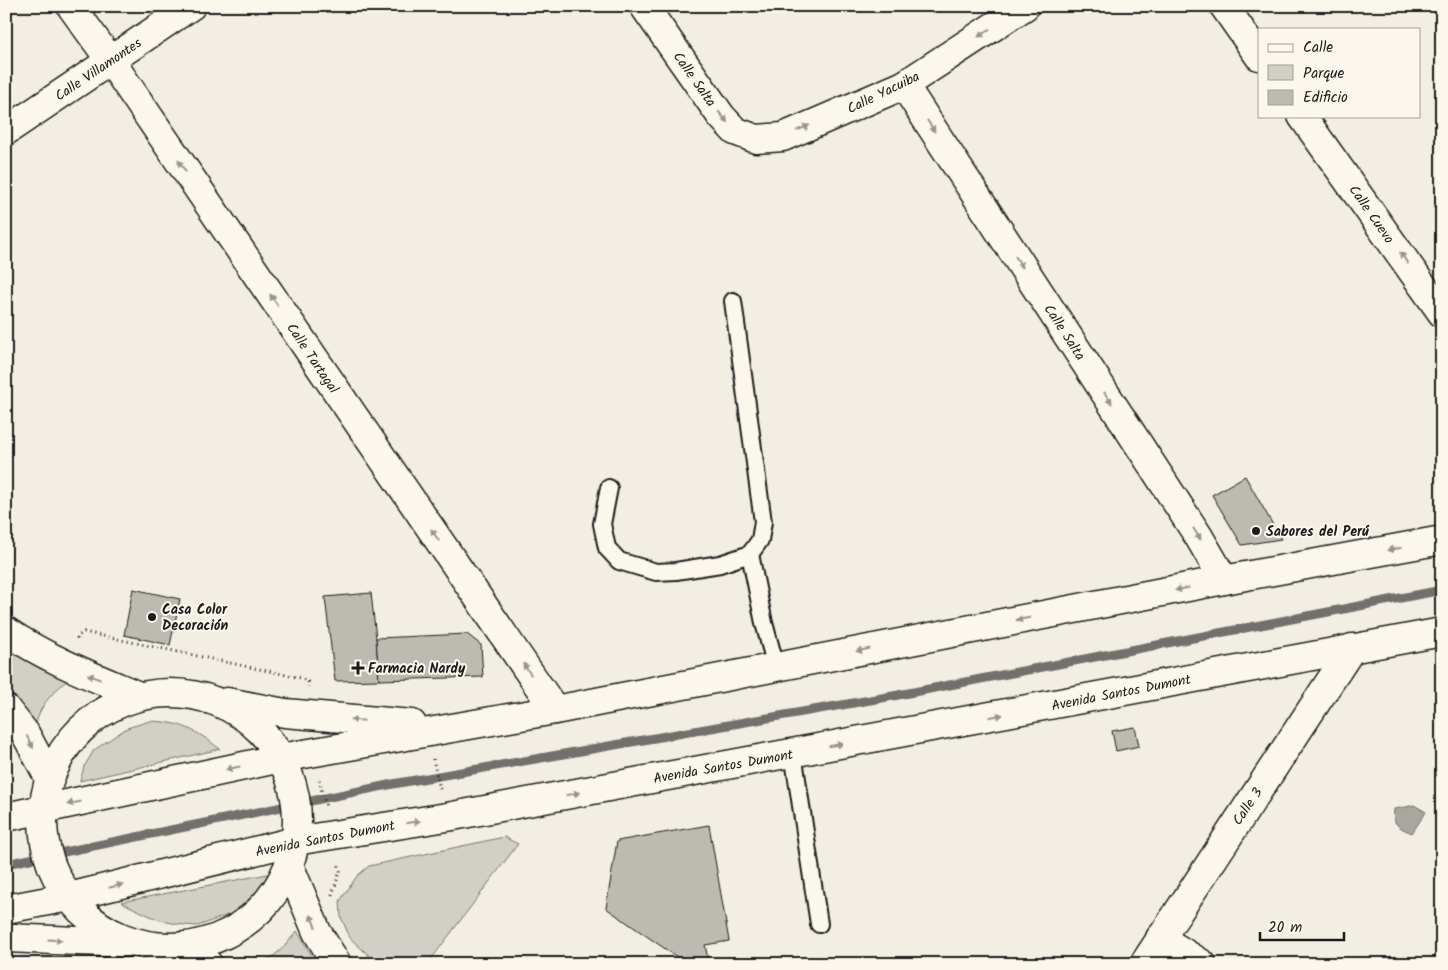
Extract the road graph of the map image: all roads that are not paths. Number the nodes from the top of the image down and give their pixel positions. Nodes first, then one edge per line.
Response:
1 (71, 6) edge
2 (191, 6) edge
3 (644, 6) edge
4 (1025, 6) edge
5 (1224, 6) edge
6 (1258, 55) edge
7 (110, 60) junction
8 (904, 85) junction
9 (1304, 118) edge
10 (6, 131) edge
11 (756, 139) joint
12 (1437, 296) edge
13 (733, 301) dead end
14 (609, 488) dead end
15 (1442, 540) edge
16 (750, 554) junction
17 (1224, 580) junction
18 (6, 631) edge
19 (1442, 632) edge
20 (1352, 648) junction
21 (776, 667) junction
22 (139, 696) junction
23 (200, 697) junction
24 (6, 709) edge
25 (555, 710) junction
26 (458, 726) junction
27 (793, 753) junction
28 (285, 768) junction
29 (49, 778) junction
30 (6, 817) edge
31 (43, 819) junction
32 (294, 843) junction
33 (63, 888) junction
34 (9, 896) edge
35 (819, 924) dead end
36 (6, 938) edge
37 (1160, 938) junction
38 (158, 946) junction
39 (202, 962) edge
40 (336, 964) edge
41 (1144, 964) edge
42 (1202, 964) edge

1 - 7 main road, Calle Tartagal
2 - 7 main road, Calle Villamontes
3 -> 11 main road, Calle Salta
4 -> 8 main road, Calle Yacuiba
5 - 6 main road
7 - 10 main road, Calle Villamontes
25 -> 7 main road, Calle Tartagal
11 -> 8 main road, Calle Yacuiba
8 -> 17 main road, Calle Salta
12 -> 9 main road, Calle Cuevo
13 - 16 lane
14 - 16 lane
15 -> 17 main road
16 - 21 lane
17 -> 21 main road
22 -> 18 main road
19 - 20 main road, Avenida Santos Dumont
27 -> 20 main road, Avenida Santos Dumont
20 - 37 main road, Calle 3
21 - 25 main road
22 - 23 main road
22 - 29 main road
26 -> 23 main road
23 - 28 main road
24 -> 29 main road
25 - 26 main road
26 - 28 main road
32 -> 27 main road, Avenida Santos Dumont
27 - 35 lane
28 -> 31 main road
28 - 32 main road
29 - 31 main road
30 - 31 main road
31 - 33 main road
33 -> 32 main road, Avenida Santos Dumont
32 - 38 main road
40 -> 32 main road
33 - 34 main road, Avenida Santos Dumont
33 - 38 main road
36 -> 38 main road
37 - 41 main road, Calle 3
37 - 42 main road
38 - 39 main road

